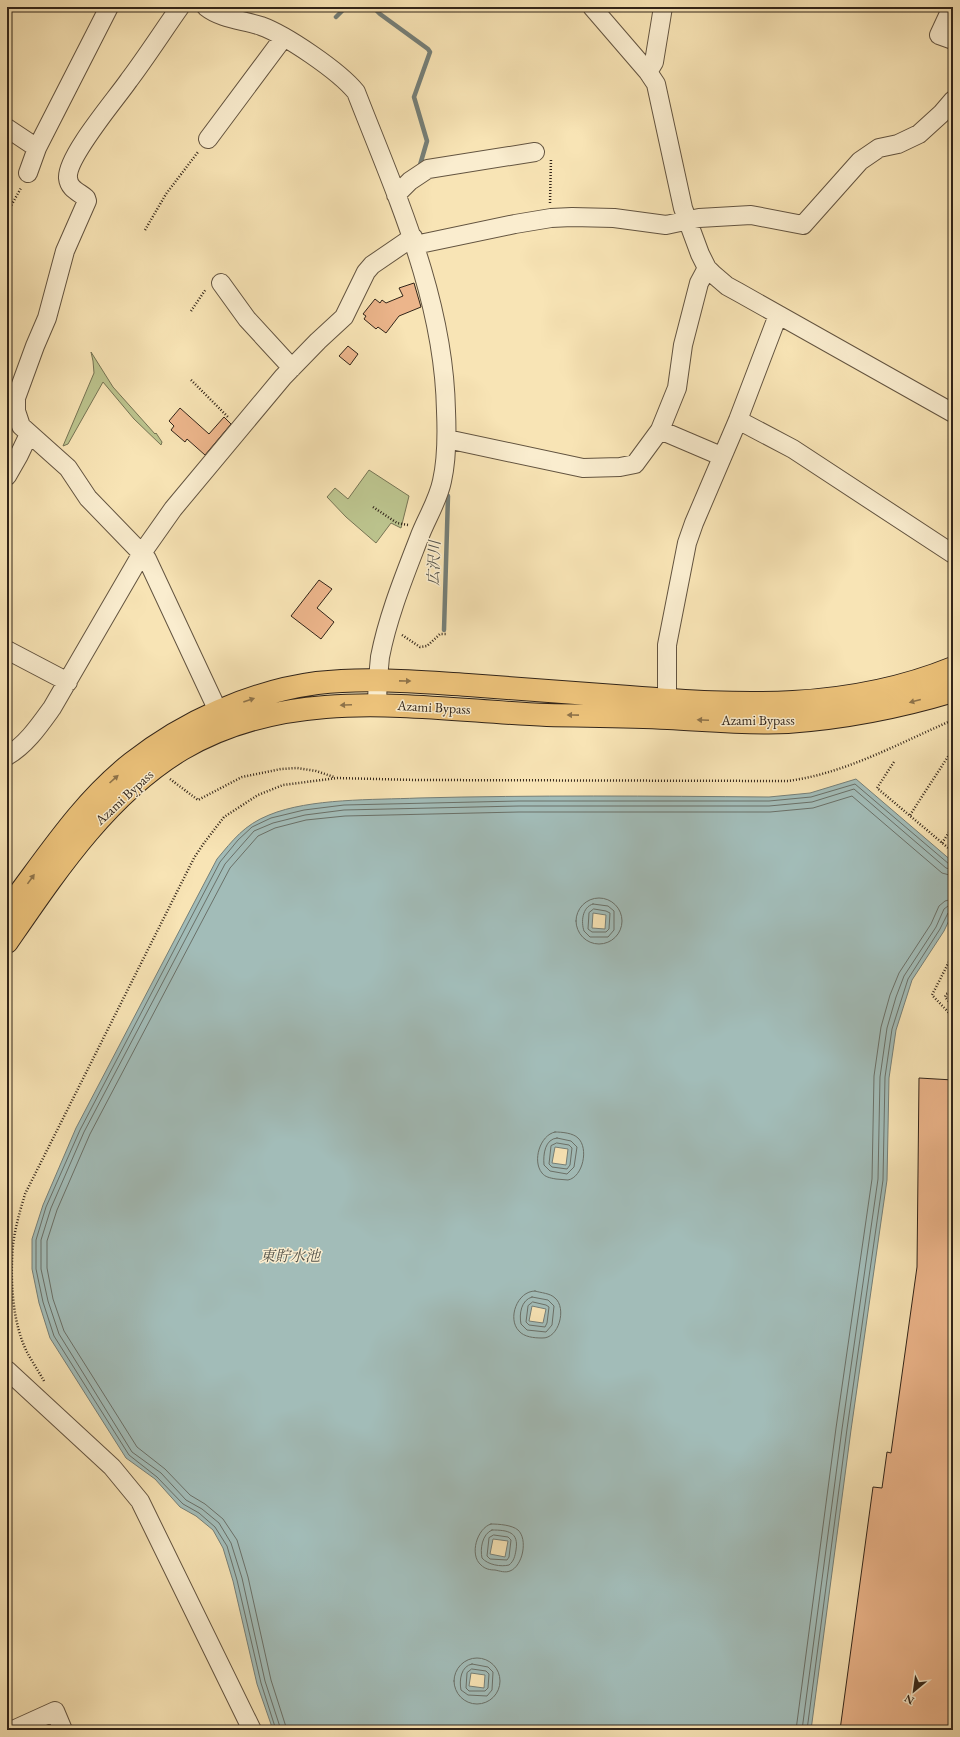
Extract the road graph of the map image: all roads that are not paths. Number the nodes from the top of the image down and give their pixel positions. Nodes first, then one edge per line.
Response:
1 (109, 7) edge
2 (180, 7) edge
3 (206, 7) edge
4 (592, 7) edge
5 (663, 7) edge
6 (952, 7) edge
7 (284, 37) junction
8 (953, 40) edge
9 (648, 72) junction
10 (953, 100) edge
11 (7, 128) edge
12 (208, 139) road end
13 (37, 148) junction
14 (543, 153) road end
15 (28, 173) road end
16 (396, 195) junction
17 (687, 222) junction
18 (414, 241) junction
19 (707, 268) junction
20 (221, 283) road end
21 (778, 315) junction
22 (292, 368) junction
23 (953, 413) edge
24 (738, 420) junction
25 (660, 430) junction
26 (28, 434) junction
27 (447, 439) junction
28 (721, 456) junction
29 (7, 476) edge
30 (142, 553) junction
31 (953, 554) edge
32 (7, 650) edge
33 (953, 668) edge
34 (378, 681) junction
35 (68, 682) junction
36 (953, 691) edge
37 (666, 700) junction
38 (377, 705) junction
39 (218, 711) junction
40 (7, 756) edge
41 (7, 910) edge
42 (7, 942) edge
43 (7, 1370) edge
44 (13, 1730) edge
45 (63, 1730) edge
46 (252, 1730) edge

1 - 13 street
2 - 26 street
3 - 7 street
4 - 9 street
5 - 9 street
6 - 8 street
7 - 12 street
7 - 16 street
9 - 17 street
10 - 17 street
11 - 13 street
13 - 15 street
14 - 16 street
16 - 18 street
17 - 18 street
17 - 19 street
18 - 22 street
18 - 27 street
19 - 21 street
19 - 25 street
20 - 22 street
21 - 23 street
21 - 24 street
22 - 30 street
24 - 28 street
24 - 31 street
25 - 27 street
25 - 28 street
26 - 29 street
26 - 30 street
27 - 34 street
28 - 37 street
30 - 35 street
30 - 39 street
32 - 35 street
33 - 37 main road, Azami Bypass
34 -> 37 main road, Azami Bypass
34 - 38 street
39 -> 34 main road, Azami Bypass
35 - 40 street
36 -> 38 main road, Azami Bypass
38 -> 42 main road, Azami Bypass
41 -> 39 main road, Azami Bypass
43 - 46 street
44 - 45 street

